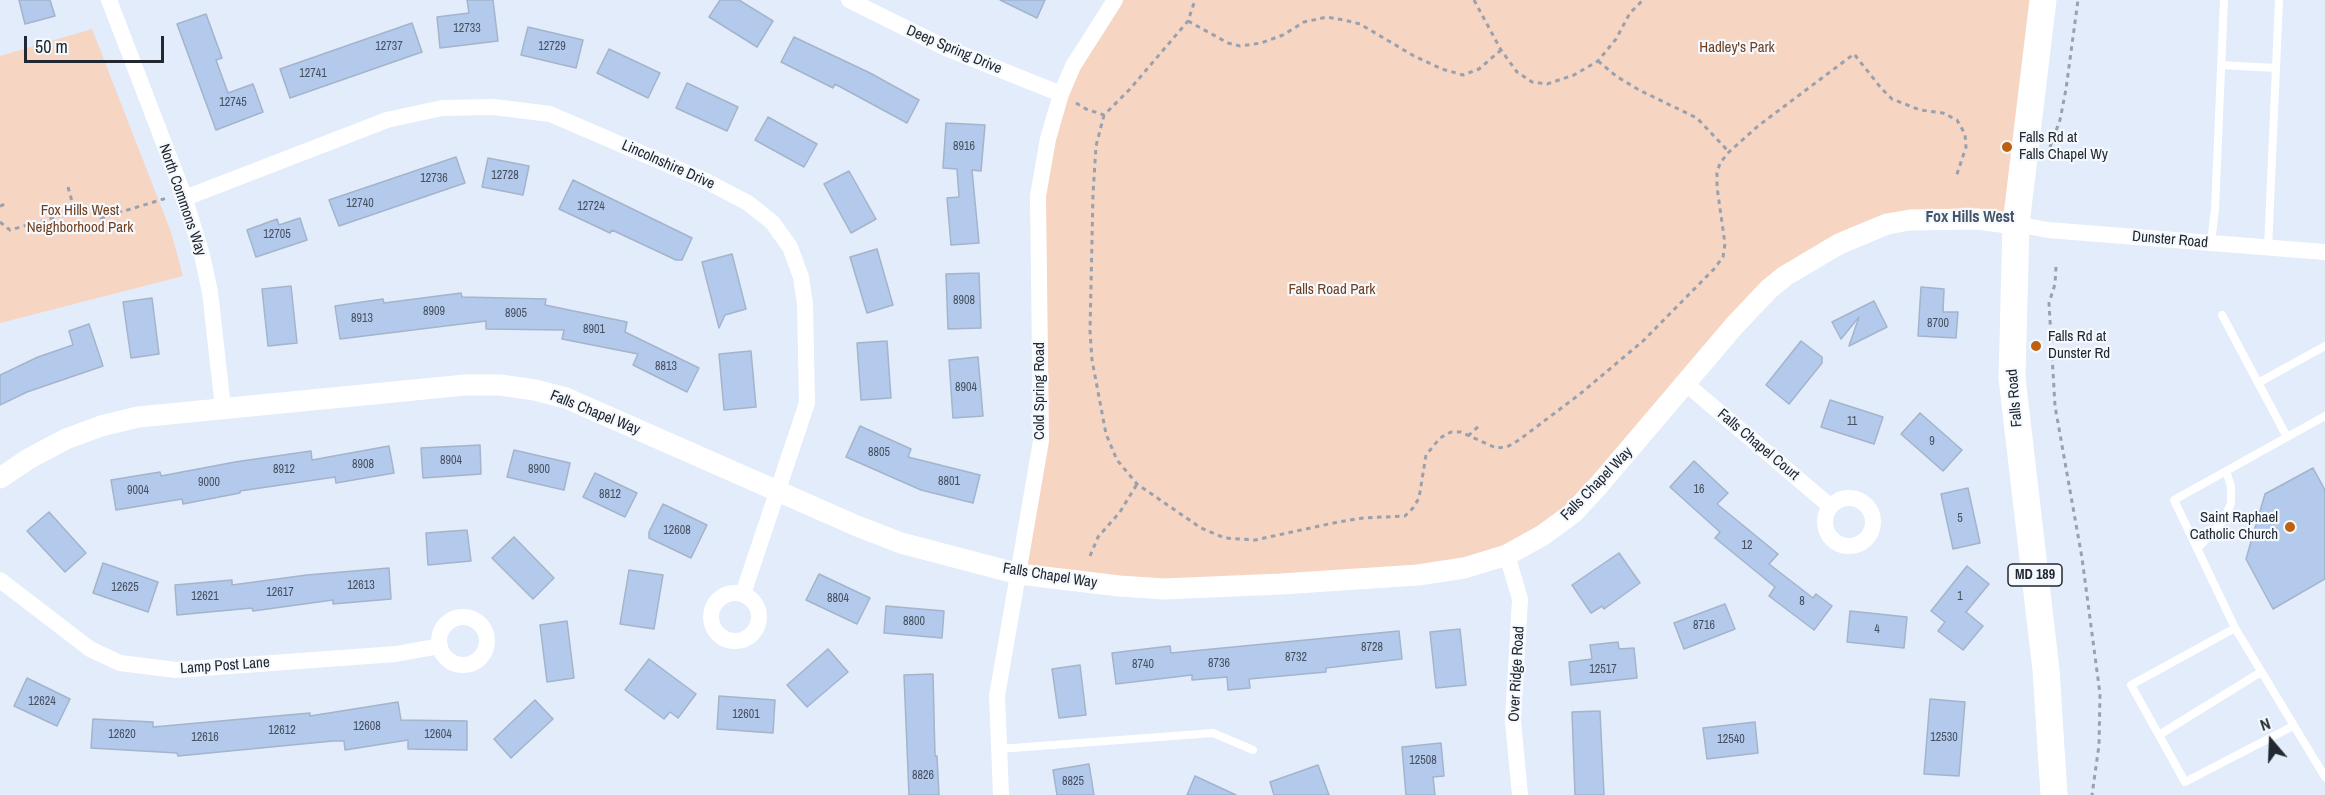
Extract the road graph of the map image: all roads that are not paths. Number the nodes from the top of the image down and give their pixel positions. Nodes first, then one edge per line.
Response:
1 (109, 0) edge
2 (849, 0) edge
3 (1115, 0) edge
4 (2043, 0) edge
5 (2224, 0) edge
6 (2279, 0) edge
7 (2221, 65) junction
8 (2276, 68) junction
9 (1061, 94) junction
10 (184, 196) junction
11 (2016, 224) junction
12 (2211, 243) junction
13 (2268, 248) junction
14 (2325, 252) edge
15 (2222, 315) dead end
16 (2325, 346) edge
17 (1685, 383) junction
18 (2258, 383) junction
19 (223, 408) junction
20 (2325, 416) edge
21 (2287, 437) junction
22 (2226, 471) junction
23 (0, 478) edge
24 (777, 491) junction
25 (1830, 506) dead end
26 (2197, 549) junction
27 (1507, 555) junction
28 (1019, 574) junction
29 (0, 580) edge
30 (743, 594) dead end
31 (2235, 628) junction
32 (440, 646) dead end
33 (2261, 672) junction
34 (2293, 726) junction
35 (2159, 735) junction
36 (999, 749) junction
37 (1253, 750) dead end
38 (2325, 777) edge
39 (1001, 795) edge
40 (1520, 795) edge
41 (2054, 795) edge

1 - 10 street, North Commons Way
2 - 9 street, Deep Spring Drive
3 - 9 street, Cold Spring Road
4 - 11 main road, Falls Road / MD 189
5 - 7 lane
6 - 8 lane
7 - 8 lane
7 - 12 lane
8 - 13 lane
9 - 28 street, Cold Spring Road
10 - 19 street, North Commons Way
10 - 24 street, Lincolnshire Drive
11 - 12 street, Dunster Road
11 - 17 street, Falls Chapel Way
11 - 41 main road, Falls Road / MD 189
12 - 13 street, Dunster Road
13 - 14 street, Dunster Road
15 - 18 lane
16 - 18 lane
17 - 25 street, Falls Chapel Court
17 - 27 street, Falls Chapel Way
18 - 21 lane
19 - 23 street, Falls Chapel Way
19 - 24 street, Falls Chapel Way
20 - 21 lane
21 - 22 lane
22 - 26 lane
22 - 26 lane
24 - 28 street, Falls Chapel Way
24 - 30 street, Lincolnshire Drive
26 - 31 lane
27 - 28 street, Falls Chapel Way
27 - 40 street, Over Ridge Road
28 - 36 street, Cold Spring Road
29 - 32 street, Lamp Post Lane
31 - 33 lane
31 - 35 lane
33 - 34 lane
33 - 35 lane
34 - 35 lane
34 - 38 lane
36 - 37 lane
36 - 39 street, Cold Spring Road

